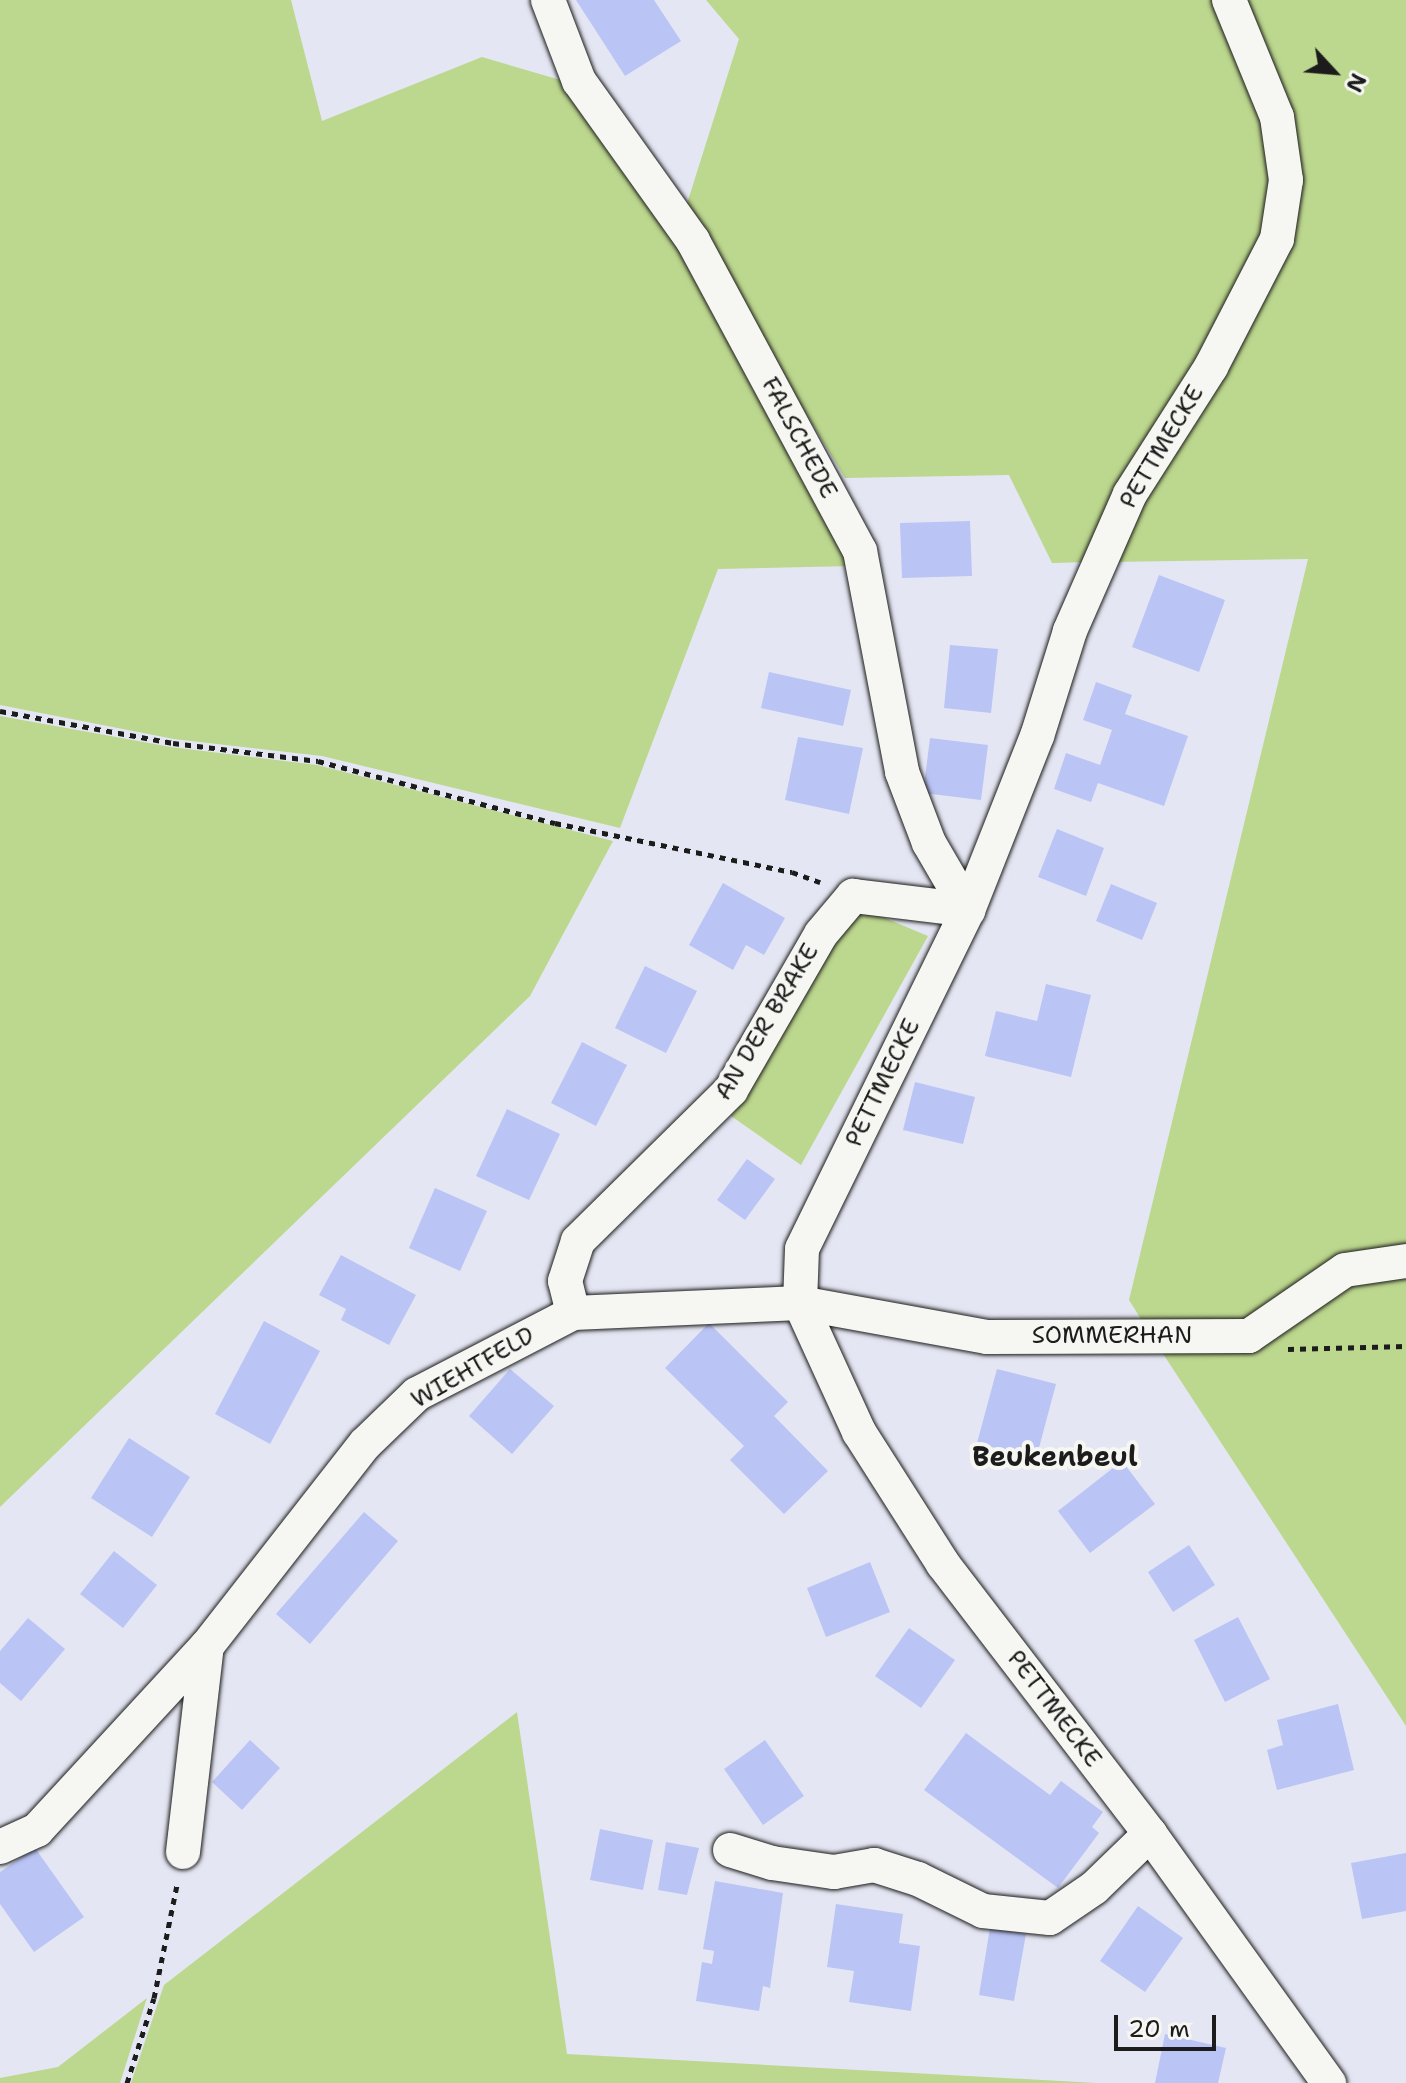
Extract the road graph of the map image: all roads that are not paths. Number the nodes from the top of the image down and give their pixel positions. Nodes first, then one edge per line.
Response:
1 (548, 0) edge
2 (1229, 0) edge
3 (968, 910) junction
4 (1406, 1261) edge
5 (800, 1303) junction
6 (573, 1313) junction
7 (207, 1646) junction
8 (1150, 1834) junction
9 (0, 1847) edge
10 (730, 1850) dead end
11 (183, 1852) road end
12 (1329, 2083) edge

1 - 3 street, FALSCHEDE
2 - 3 street, PETTMECKE
3 - 5 street, PETTMECKE
3 - 6 street, AN DER BRAKE
4 - 5 street, SOMMERHAN
5 - 6 street, WIEHTFELD
5 - 8 street, PETTMECKE
6 - 7 street, WIEHTFELD
7 - 9 street, WIEHTFELD
7 - 11 street
8 - 10 street
8 - 12 street, PETTMECKE

